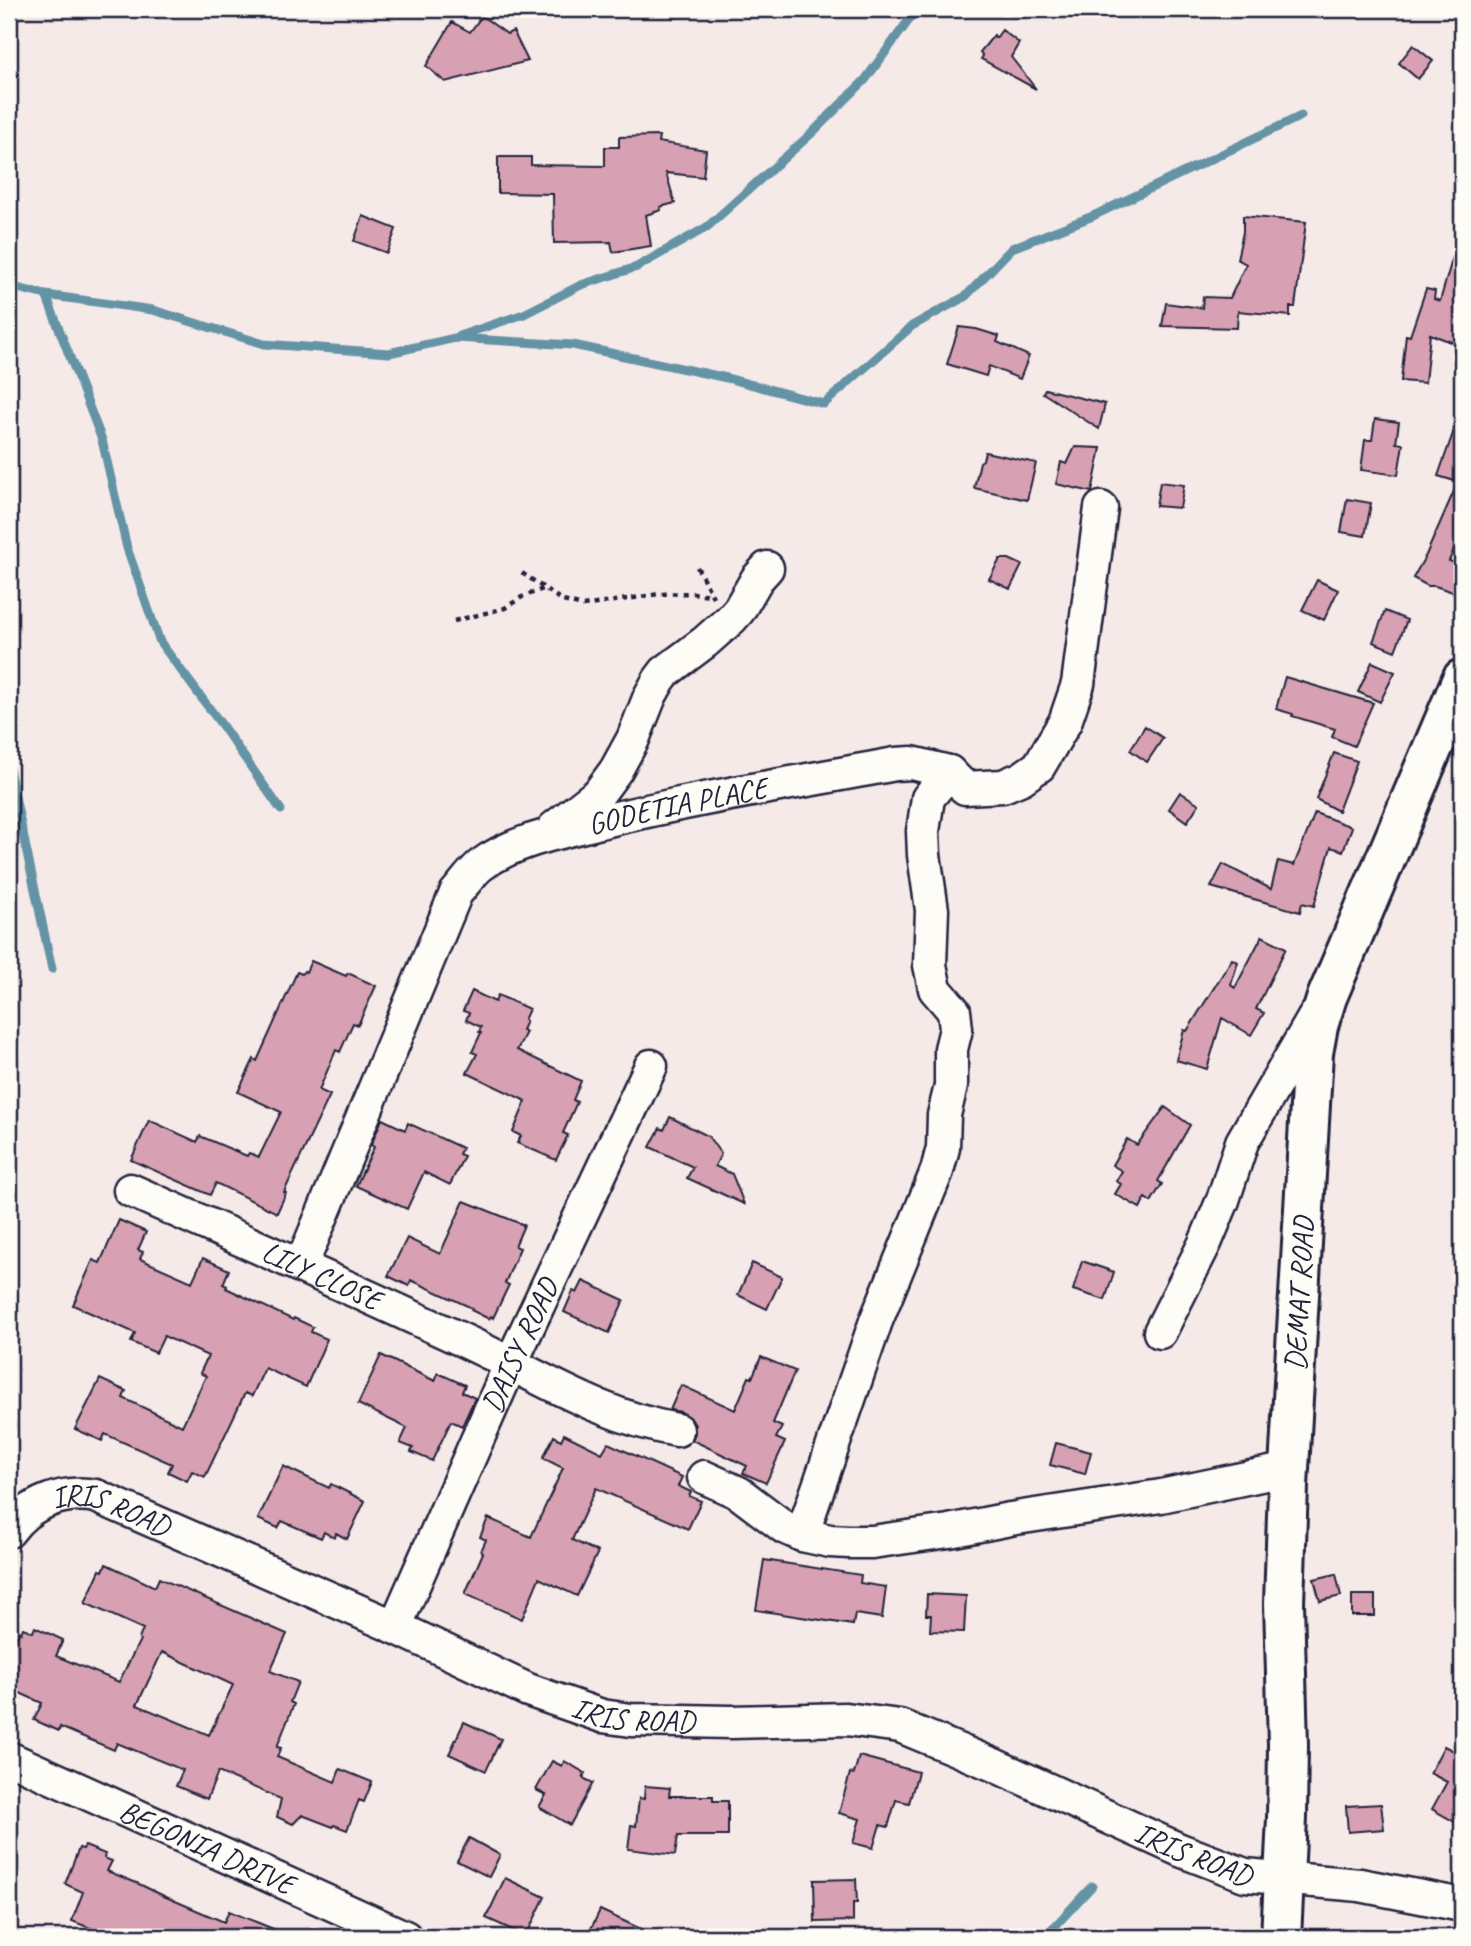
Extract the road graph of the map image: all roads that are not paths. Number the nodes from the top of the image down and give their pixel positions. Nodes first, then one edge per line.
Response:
1 (1101, 508) dead end
2 (767, 568) dead end
3 (1462, 680) edge
4 (949, 772) junction
5 (542, 838) junction
6 (1327, 997) junction
7 (651, 1066) dead end
8 (130, 1190) dead end
9 (301, 1266) junction
10 (1160, 1332) dead end
11 (511, 1363) junction
12 (677, 1430) dead end
13 (1289, 1469) junction
14 (704, 1478) dead end
15 (9, 1531) edge
16 (802, 1535) junction
17 (395, 1627) junction
18 (9, 1758) edge
19 (1285, 1880) junction
20 (1462, 1905) edge
21 (405, 1937) edge
22 (1281, 1937) edge

1 - 4 street, GODETIA PLACE
2 - 5 street
3 - 6 street, DEMAT ROAD
4 - 5 street, GODETIA PLACE
4 - 16 street
5 - 9 street, GODETIA PLACE
6 - 10 street
6 - 13 street, DEMAT ROAD
7 - 11 street, DAISY ROAD
8 - 9 street, LILY CLOSE
9 - 11 street, LILY CLOSE
11 - 12 street, LILY CLOSE
11 - 17 street, DAISY ROAD
13 - 16 street
13 - 19 street, DEMAT ROAD
14 - 16 street
15 - 17 street, IRIS ROAD
17 - 19 street, IRIS ROAD
18 - 21 street, BEGONIA DRIVE
19 - 20 street, IRIS ROAD
19 - 22 street, DEMAT ROAD

